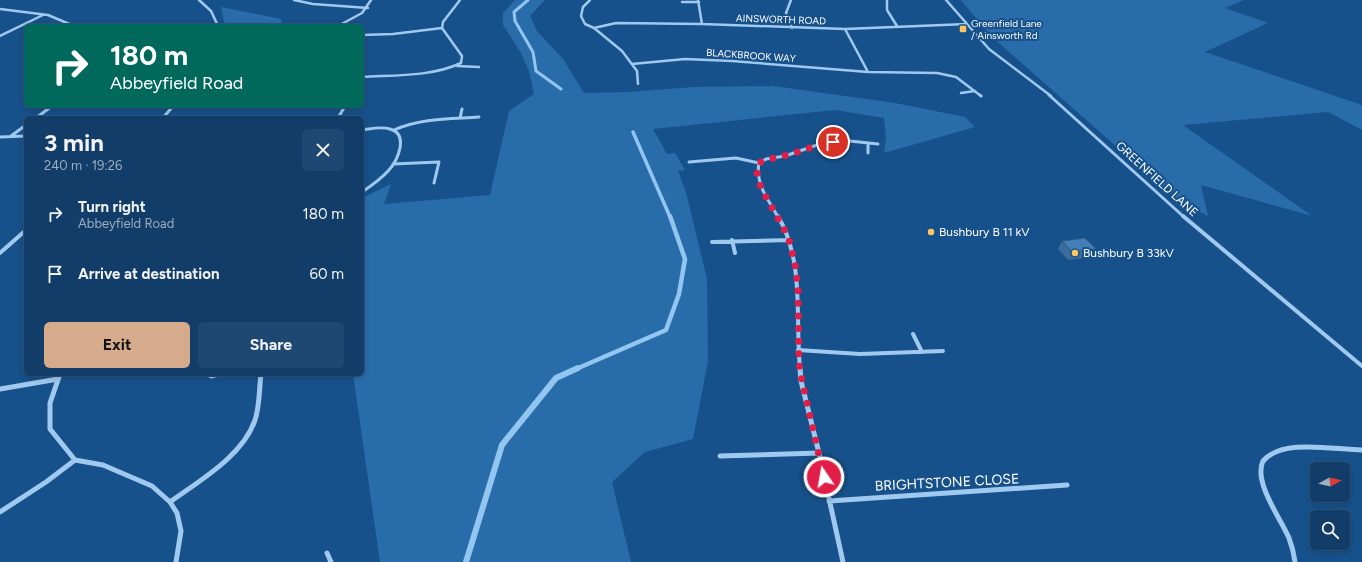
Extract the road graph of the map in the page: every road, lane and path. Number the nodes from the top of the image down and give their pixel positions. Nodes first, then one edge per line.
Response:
1 (199, 0) edge
2 (294, 0) edge
3 (371, 0) edge
4 (460, 0) edge
5 (590, 0) edge
6 (791, 0) edge
7 (887, 0) edge
8 (946, 0) edge
9 (699, 1) edge
10 (682, 2) dead end
11 (368, 8) junction
12 (0, 9) edge
13 (44, 15) junction
14 (25, 24) edge
15 (70, 24) edge
16 (218, 24) edge
17 (342, 24) edge
18 (702, 24) junction
19 (967, 24) junction
20 (24, 25) edge
21 (897, 26) junction
22 (442, 28) junction
23 (594, 28) junction
24 (792, 28) junction
25 (845, 29) junction
26 (364, 35) edge
27 (0, 36) edge
28 (632, 64) junction
29 (457, 66) junction
30 (480, 68) dead end
31 (868, 72) junction
32 (364, 77) edge
33 (638, 84) dead end
34 (975, 91) junction
35 (961, 93) dead end
36 (981, 96) dead end
37 (49, 108) edge
38 (462, 109) dead end
39 (39, 116) edge
40 (460, 118) junction
41 (479, 118) dead end
42 (24, 126) edge
43 (364, 130) edge
44 (396, 131) junction
45 (24, 136) edge
46 (0, 137) edge
47 (10, 137) junction
48 (868, 143) junction
49 (878, 144) dead end
50 (868, 153) dead end
51 (689, 162) dead end
52 (759, 163) junction
53 (393, 164) junction
54 (434, 183) dead end
55 (364, 190) edge
56 (24, 232) edge
57 (732, 240) junction
58 (789, 240) junction
59 (712, 242) dead end
60 (0, 253) edge
61 (735, 253) dead end
62 (913, 334) dead end
63 (798, 350) junction
64 (943, 351) dead end
65 (922, 352) junction
66 (1362, 366) edge
67 (261, 376) edge
68 (59, 377) edge
69 (0, 389) edge
70 (1360, 450) edge
71 (819, 453) junction
72 (720, 456) dead end
73 (1362, 456) edge
74 (75, 460) junction
75 (1067, 485) dead end
76 (829, 501) junction
77 (170, 502) junction
78 (0, 512) edge
79 (327, 553) dead end
80 (176, 562) edge
81 (331, 562) edge
82 (843, 562) edge
83 (1295, 562) edge

1 - 16 street
2 - 11 street
3 - 11 street
4 - 22 street
5 - 23 street
6 - 24 street
7 - 21 street
8 - 19 street, GREENFIELD LANE
9 - 10 street
9 - 18 street
11 - 17 street
12 - 13 street
13 - 14 street
13 - 15 street
18 - 23 street, AINSWORTH ROAD
18 - 24 street, AINSWORTH ROAD
19 - 21 street, AINSWORTH ROAD
19 - 66 street, GREENFIELD LANE
20 - 27 street
21 - 25 street, AINSWORTH ROAD
22 - 26 street
22 - 29 street
23 - 28 street
24 - 25 street, AINSWORTH ROAD
25 - 31 street
28 - 31 street, BLACKBROOK WAY
28 - 33 street
29 - 30 street
29 - 32 street
31 - 34 street, BLACKBROOK WAY
34 - 35 street
34 - 36 street, BLACKBROOK WAY
37 - 39 street
38 - 40 street
40 - 41 street
40 - 44 street
42 - 47 street
43 - 44 street
44 - 53 street
45 - 47 street
46 - 47 street
48 - 49 street
48 - 50 street
48 - 52 street
51 - 52 street
52 - 58 street
53 - 54 street
53 - 55 street
56 - 60 street
57 - 58 street
57 - 59 street
57 - 61 street
58 - 63 street
62 - 65 street
63 - 65 street
63 - 71 street
64 - 65 street
67 - 77 street
68 - 69 street
68 - 74 street
70 - 73 street
70 - 83 street
71 - 72 street
71 - 76 street
74 - 77 street
74 - 78 street
75 - 76 street, BRIGHTSTONE CLOSE
76 - 82 street
77 - 80 street
79 - 81 street

